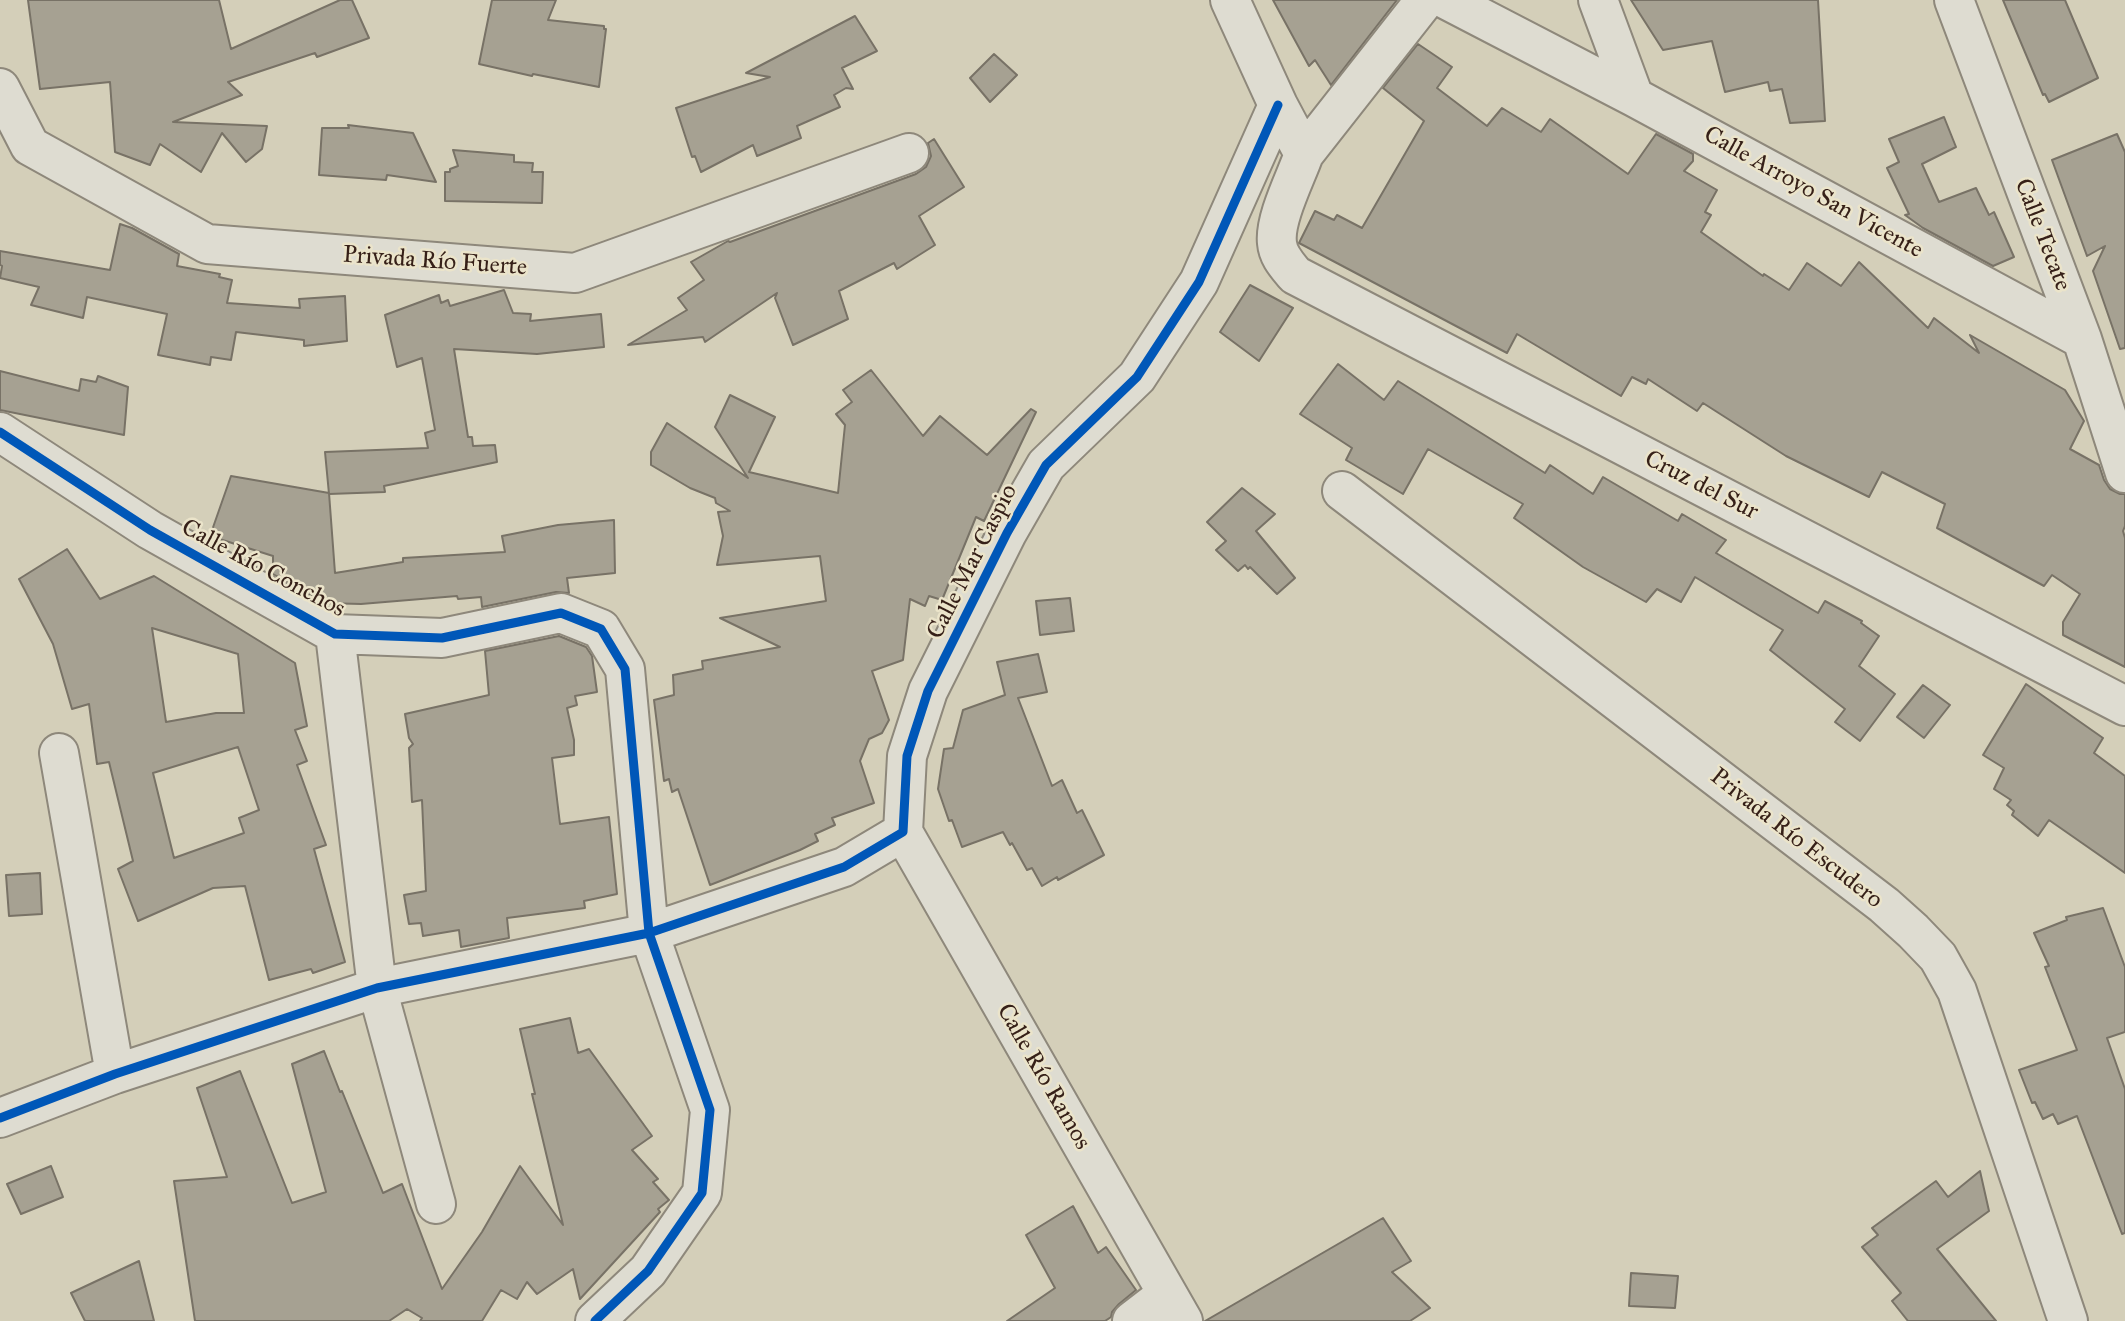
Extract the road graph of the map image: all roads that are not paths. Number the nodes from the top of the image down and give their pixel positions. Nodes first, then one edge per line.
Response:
1 (1230, 0) edge
2 (1425, 0) edge
3 (1447, 0) edge
4 (1598, 0) edge
5 (1954, 0) edge
6 (0, 88) edge
7 (1634, 97) junction
8 (1278, 105) junction
9 (909, 153) dead end
10 (1304, 155) junction
11 (2081, 340) junction
12 (0, 432) edge
13 (2125, 473) edge
14 (1342, 491) dead end
15 (335, 634) junction
16 (2125, 706) edge
17 (59, 753) dead end
18 (904, 832) junction
19 (649, 933) junction
20 (377, 988) junction
21 (115, 1074) junction
22 (0, 1118) edge
23 (436, 1204) dead end
24 (1175, 1308) edge
25 (595, 1321) edge
26 (1132, 1321) edge
27 (2068, 1321) edge

1 - 8 street
2 - 10 street
3 - 7 street, Calle Arroyo San Vicente
4 - 7 street
5 - 11 street, Calle Tecate
6 - 9 street, Privada Río Fuerte
7 - 11 street, Calle Arroyo San Vicente
8 - 10 street
8 - 18 street, Calle Mar Caspio
10 - 16 street, Cruz del Sur
11 - 13 street, Calle Tecate
12 - 15 street, Calle Río Conchos
14 - 27 street, Privada Río Escudero
15 - 19 street, Calle Río Conchos
15 - 20 street
17 - 21 street
18 - 19 street
18 - 24 street, Calle Río Ramos
19 - 20 street
19 - 25 street, Calle Río Conchos
20 - 21 street
20 - 23 street
21 - 22 street
24 - 26 street

